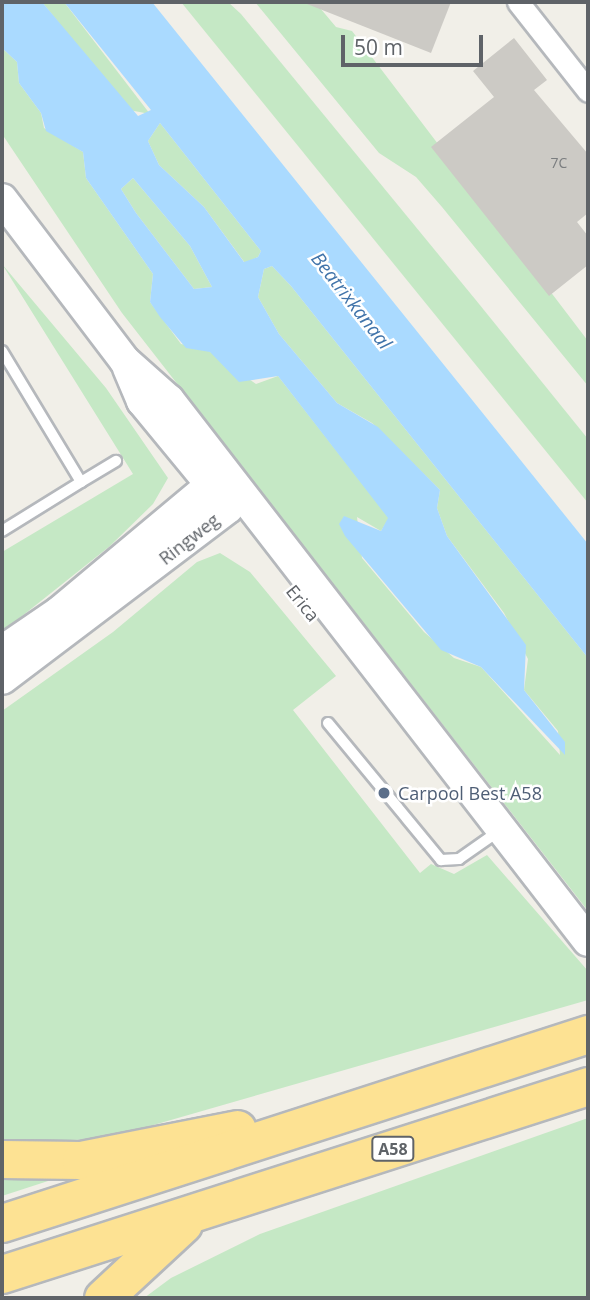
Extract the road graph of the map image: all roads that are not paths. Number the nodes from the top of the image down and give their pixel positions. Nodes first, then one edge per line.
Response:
1 (518, 2) edge
2 (588, 91) edge
3 (2, 198) edge
4 (2, 351) edge
5 (116, 461) dead end
6 (81, 482) junction
7 (223, 493) junction
8 (2, 531) edge
9 (2, 651) edge
10 (2, 679) edge
11 (328, 723) dead end
12 (499, 831) junction
13 (588, 941) edge
14 (588, 1034) edge
15 (588, 1086) edge
16 (338, 1115) junction
17 (2, 1159) edge
18 (197, 1212) junction
19 (2, 1223) edge
20 (2, 1274) edge
21 (103, 1298) edge

1 - 2 street
3 - 7 main road, Erica
4 - 6 lane
5 - 6 lane
6 - 8 lane
7 - 9 main road, Ringweg
7 - 10 main road, Ringweg
7 - 12 main road, Erica
11 - 12 lane
12 - 13 main road, Erica
14 - 16 highway
15 - 18 highway, A58
16 - 17 highway
16 - 19 highway
18 - 20 highway, A58
18 - 21 highway, A58

